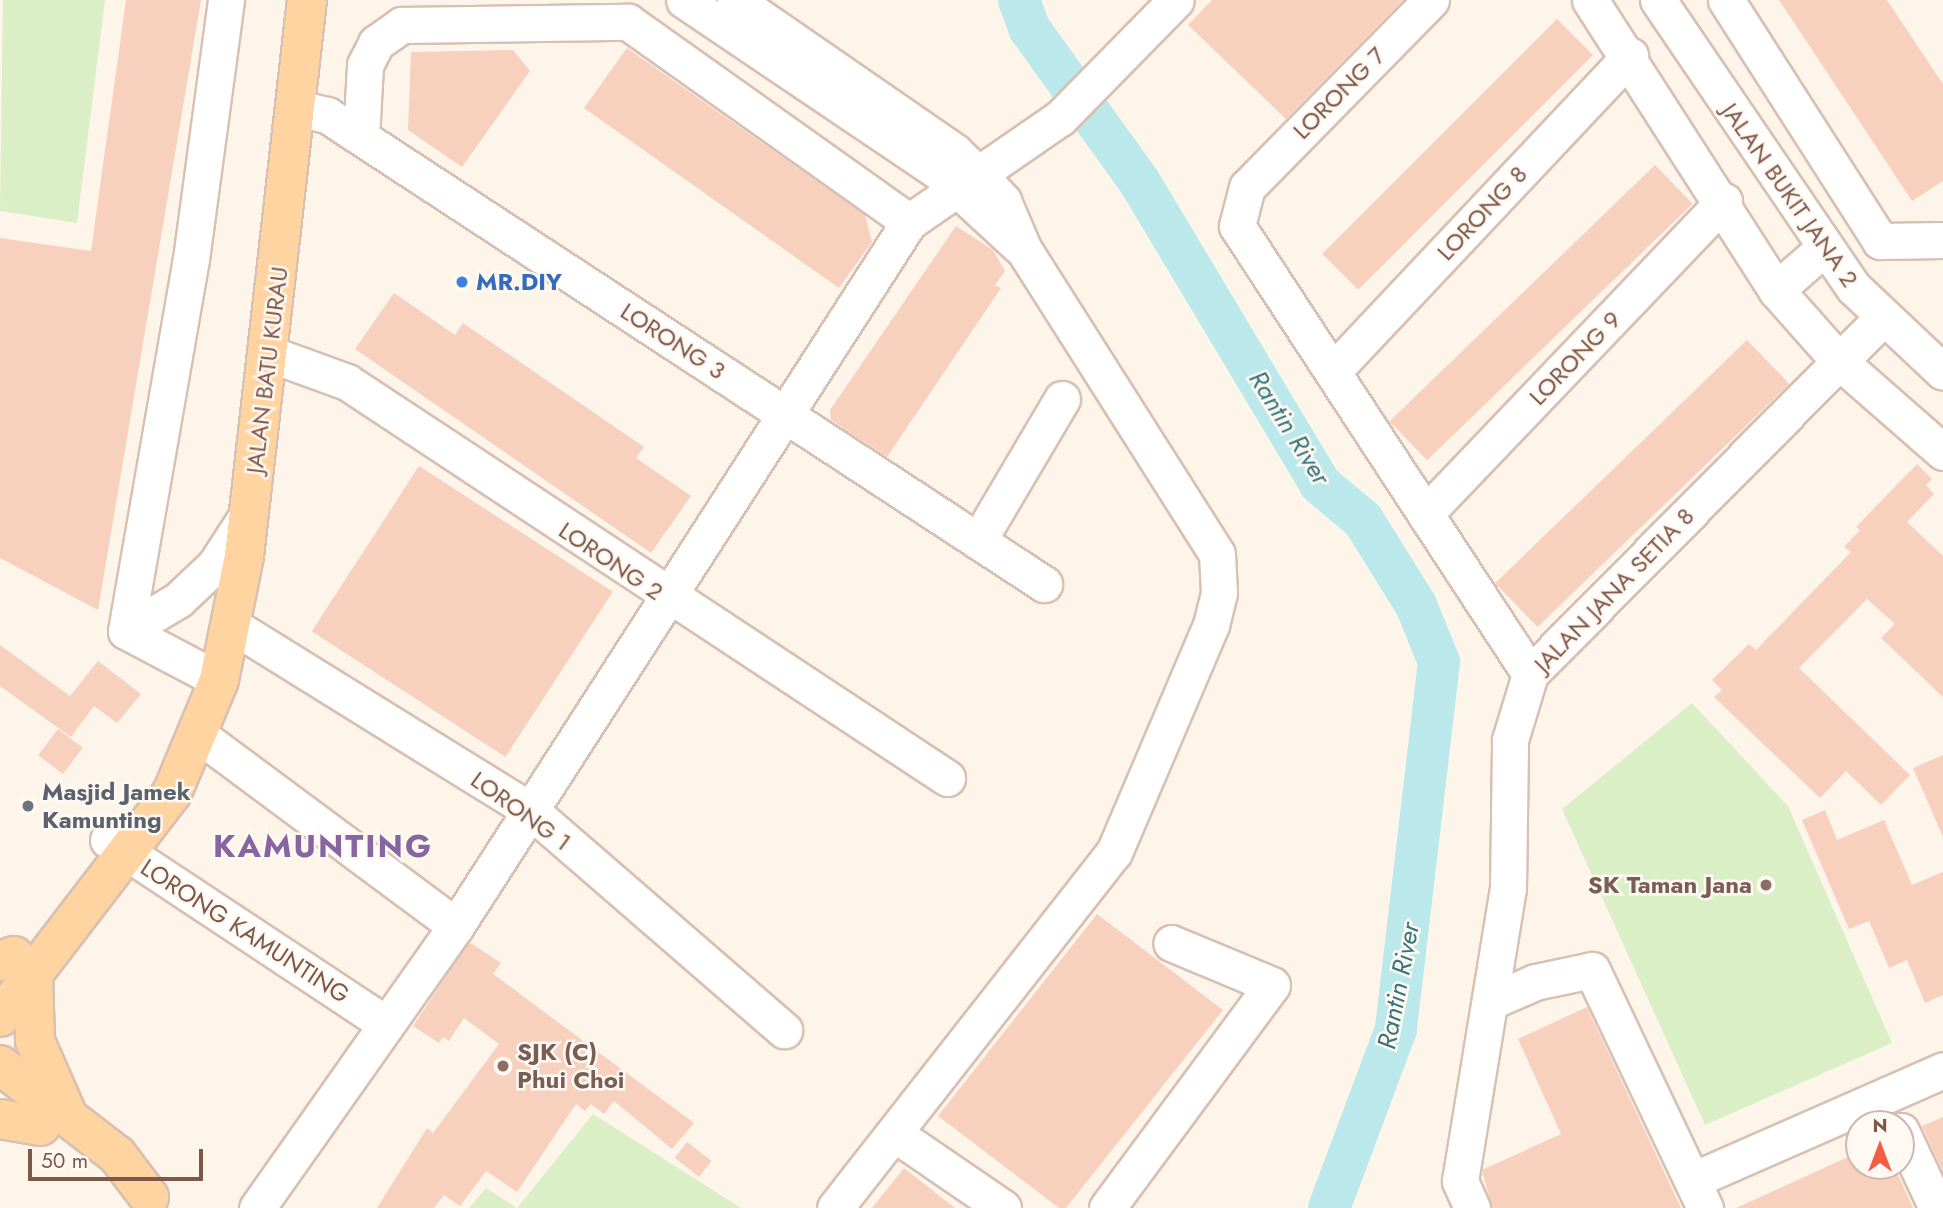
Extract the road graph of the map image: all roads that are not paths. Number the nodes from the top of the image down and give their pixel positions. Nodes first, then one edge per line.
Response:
1 (226, 0) edge
2 (684, 0) edge
3 (735, 0) edge
4 (1176, 0) edge
5 (1431, 0) edge
6 (1590, 0) edge
7 (1658, 0) edge
8 (1726, 0) edge
9 (312, 5) edge
10 (1630, 56) junction
11 (298, 108) junction
12 (362, 137) junction
13 (969, 183) junction
14 (1724, 201) junction
15 (909, 222) junction
16 (1943, 240) edge
17 (1824, 248) junction
18 (1776, 290) junction
19 (1881, 319) junction
20 (270, 355) junction
21 (1839, 361) junction
22 (1334, 370) junction
23 (1943, 372) edge
24 (1062, 399) dead end
25 (783, 414) junction
26 (1943, 452) edge
27 (250, 511) junction
28 (1425, 514) junction
29 (978, 541) junction
30 (1044, 584) dead end
31 (663, 596) junction
32 (233, 626) junction
33 (126, 631) junction
34 (1531, 674) junction
35 (219, 680) junction
36 (196, 733) junction
37 (947, 778) dead end
38 (531, 811) junction
39 (117, 846) junction
40 (456, 926) junction
41 (1171, 943) dead end
42 (12, 966) edge
43 (1494, 1000) junction
44 (0, 1017) edge
45 (383, 1023) junction
46 (784, 1030) dead end
47 (0, 1065) edge
48 (1943, 1070) edge
49 (0, 1094) edge
50 (1891, 1110) edge
51 (0, 1119) edge
52 (55, 1122) junction
53 (1845, 1130) edge
54 (895, 1133) junction
55 (1915, 1161) edge
56 (1466, 1194) edge
57 (1699, 1194) edge
58 (156, 1203) edge
59 (257, 1208) edge
60 (835, 1208) edge
61 (1003, 1208) edge
62 (1107, 1208) edge
63 (1937, 1208) edge

1 - 33 street
2 - 13 street
3 - 13 street
4 - 13 street
5 - 22 street, LORONG 7
6 - 10 street
7 - 17 street, JALAN BUKIT JANA 2
8 - 16 street
9 - 11 main road, JALAN BATU KURAU
10 - 14 street
10 - 22 street, LORONG 8
11 - 12 street, LORONG 3
11 - 20 main road, JALAN BATU KURAU
12 - 15 street
12 - 25 street, LORONG 3
13 - 15 street
13 - 54 street
14 - 18 street
14 - 28 street, LORONG 9
15 - 25 street
17 - 18 street
17 - 19 street, JALAN BUKIT JANA 2
18 - 21 street
19 - 21 street, JALAN JANA SETIA 8
19 - 23 street, JALAN BUKIT JANA 2
20 - 27 main road, JALAN BATU KURAU
20 - 31 street, LORONG 2
21 - 26 street
21 - 34 street, JALAN JANA SETIA 8
22 - 28 street
24 - 29 street
25 - 29 street, LORONG 3
25 - 31 street
27 - 32 main road, JALAN BATU KURAU
27 - 33 street
28 - 34 street
29 - 30 street, LORONG 3
31 - 37 street, LORONG 2
31 - 38 street
32 - 35 main road, JALAN BATU KURAU
32 - 38 street, LORONG 1
33 - 35 street
34 - 43 street, JALAN JANA SETIA 8
35 - 36 main road, JALAN BATU KURAU
36 - 39 main road, JALAN BATU KURAU
36 - 40 street
38 - 40 street
38 - 46 street, LORONG 1
39 - 42 main road, JALAN BATU KURAU
39 - 45 street, LORONG KAMUNTING
40 - 45 street
41 - 62 street
42 - 44 main road, JALAN BATU KURAU
42 - 52 main road
43 - 56 street, JALAN JANA SETIA 8
43 - 57 street
45 - 59 street
47 - 52 main road
48 - 50 street
49 - 52 main road
51 - 52 main road
52 - 58 main road
53 - 57 street
54 - 60 street
54 - 61 street
55 - 63 street

